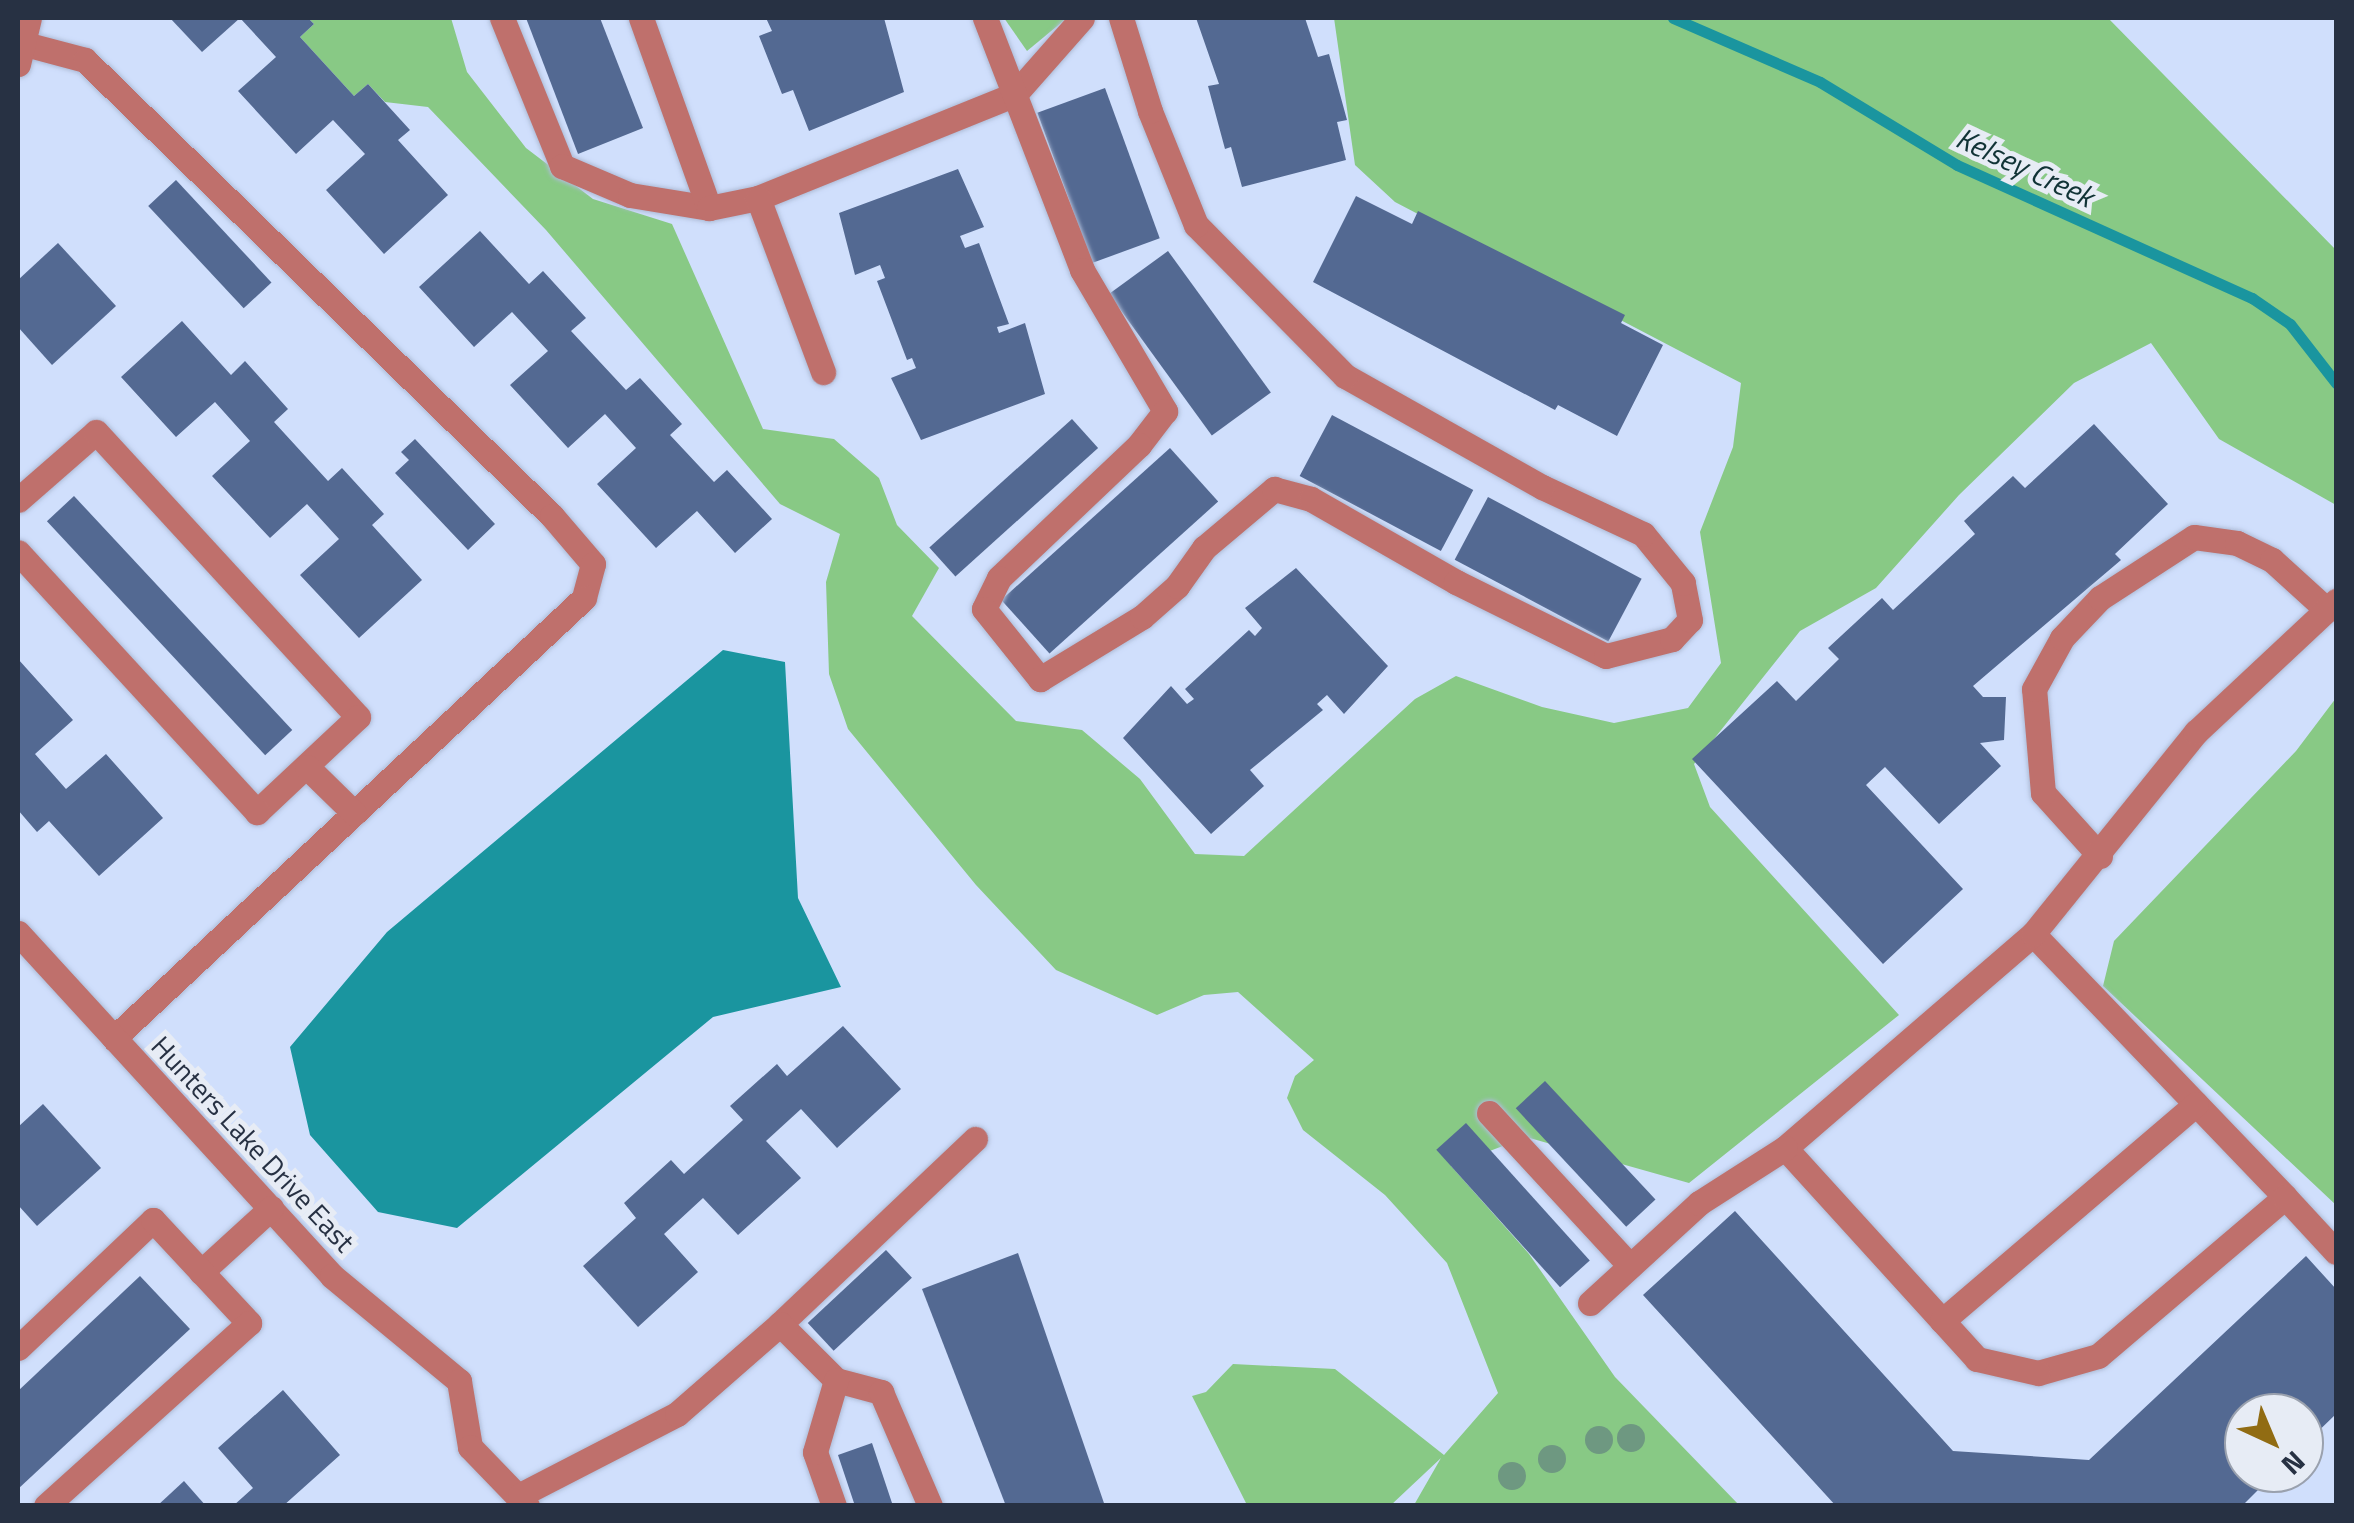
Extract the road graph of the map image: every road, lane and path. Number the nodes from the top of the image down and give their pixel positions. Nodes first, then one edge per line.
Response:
1 (29, 18) edge
2 (502, 18) edge
3 (641, 18) edge
4 (985, 18) edge
5 (1082, 18) edge
6 (1121, 18) edge
7 (21, 54) edge
8 (1015, 94) junction
9 (758, 198) junction
10 (708, 208) junction
11 (823, 372) dead end
12 (18, 500) edge
13 (18, 552) edge
14 (2332, 605) edge
15 (307, 767) junction
16 (354, 814) junction
17 (2100, 856) junction
18 (18, 932) edge
19 (2033, 934) junction
20 (114, 1038) junction
21 (2196, 1104) junction
22 (1489, 1114) dead end
23 (975, 1139) dead end
24 (1785, 1148) junction
25 (2285, 1197) junction
26 (271, 1208) junction
27 (2336, 1252) edge
28 (1630, 1266) junction
29 (201, 1272) junction
30 (1590, 1303) dead end
31 (1942, 1321) junction
32 (780, 1324) junction
33 (18, 1348) edge
34 (836, 1380) junction
35 (524, 1500) edge
36 (46, 1506) edge
37 (834, 1506) edge
38 (930, 1506) edge

1 - 7 street
2 - 10 street
3 - 10 street
4 - 8 street
5 - 8 street
6 - 8 street
7 - 16 street
8 - 9 street
9 - 10 street
9 - 11 street
12 - 15 street
13 - 15 street
14 - 17 street
14 - 17 street
15 - 16 street
16 - 20 street
17 - 19 street
18 - 20 street, Hunters Lake Drive East
19 - 21 street
19 - 24 street
20 - 26 street, Hunters Lake Drive East
21 - 25 street
21 - 31 street
22 - 28 street
23 - 32 street
24 - 28 street
24 - 31 street
25 - 27 street
25 - 31 street
26 - 29 street
26 - 35 street, Hunters Lake Drive East
28 - 30 street
29 - 33 street
29 - 36 street
32 - 34 street
32 - 35 street
34 - 37 street
34 - 38 street

